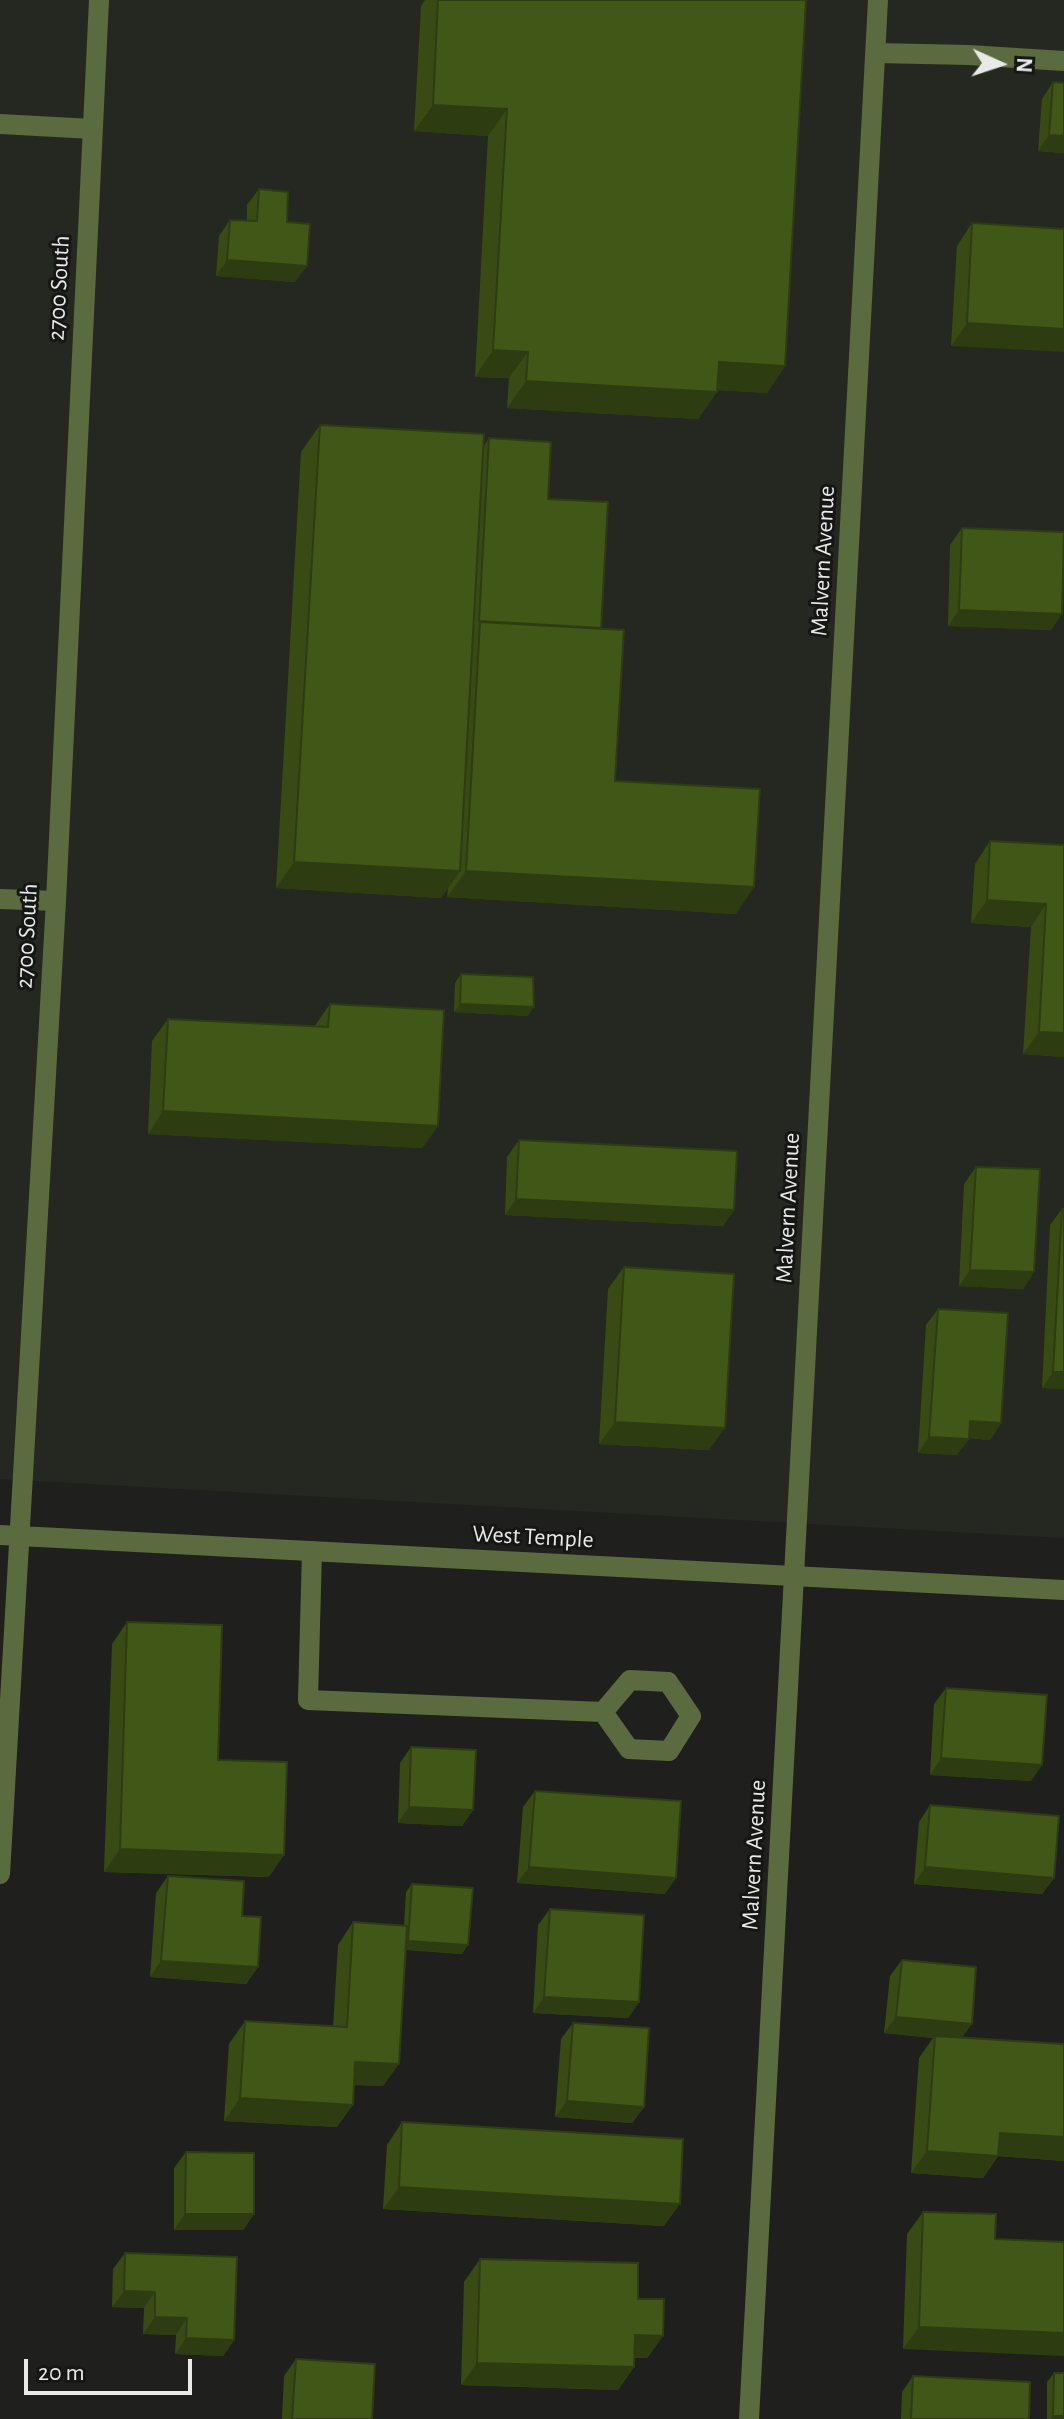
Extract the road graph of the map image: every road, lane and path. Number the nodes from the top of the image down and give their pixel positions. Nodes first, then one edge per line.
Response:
1 (99, 0) edge
2 (878, 0) edge
3 (876, 53) junction
4 (1064, 61) edge
5 (0, 124) edge
6 (92, 129) junction
7 (0, 899) edge
8 (56, 901) junction
9 (9, 1535) edge
10 (312, 1551) junction
11 (795, 1576) junction
12 (1064, 1590) edge
13 (603, 1712) dead end
14 (0, 1874) edge
15 (749, 2419) edge

1 - 6 street, 2700 South
2 - 3 street, Malvern Avenue
3 - 4 street
3 - 11 street, Malvern Avenue
5 - 6 street
6 - 8 street, 2700 South
7 - 8 street
8 - 9 street, 2700 South
9 - 10 street, West Temple
9 - 14 street, 2700 South
10 - 11 street, West Temple
10 - 13 street
11 - 12 street, West Temple
11 - 15 street, Malvern Avenue

